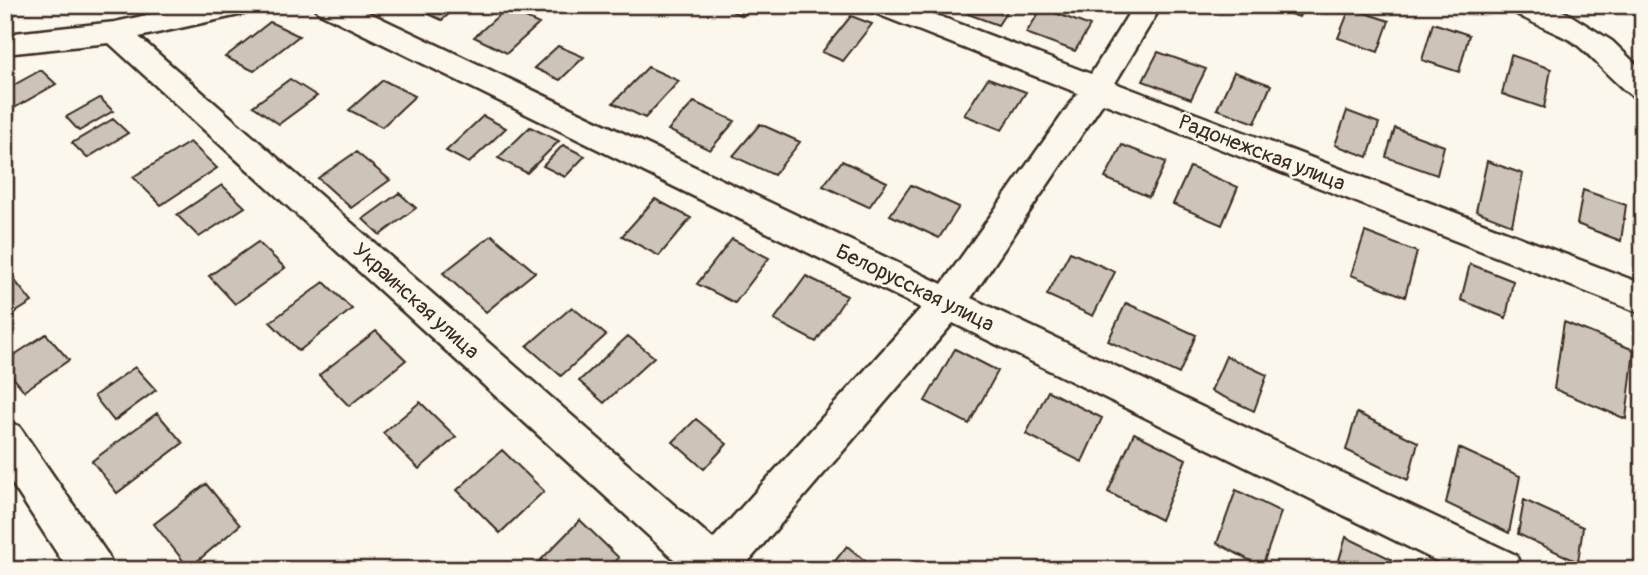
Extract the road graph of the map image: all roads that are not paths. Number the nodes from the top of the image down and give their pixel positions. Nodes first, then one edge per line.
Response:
1 (239, 5) edge
2 (328, 5) edge
3 (882, 5) edge
4 (1148, 5) edge
5 (1519, 5) edge
6 (115, 32) junction
7 (5, 44) edge
8 (1096, 90) junction
9 (1643, 90) edge
10 (1643, 299) edge
11 (948, 303) junction
12 (5, 439) edge
13 (715, 569) edge
14 (93, 570) edge
15 (1501, 570) edge

1 - 6 street
2 - 11 street, Белорусская улица
3 - 8 street, Радонежская улица
4 - 8 street
5 - 9 street
6 - 7 street
6 - 13 street, Украинская улица
8 - 10 street, Радонежская улица
8 - 11 street
11 - 13 street
11 - 15 street, Белорусская улица
12 - 14 street

